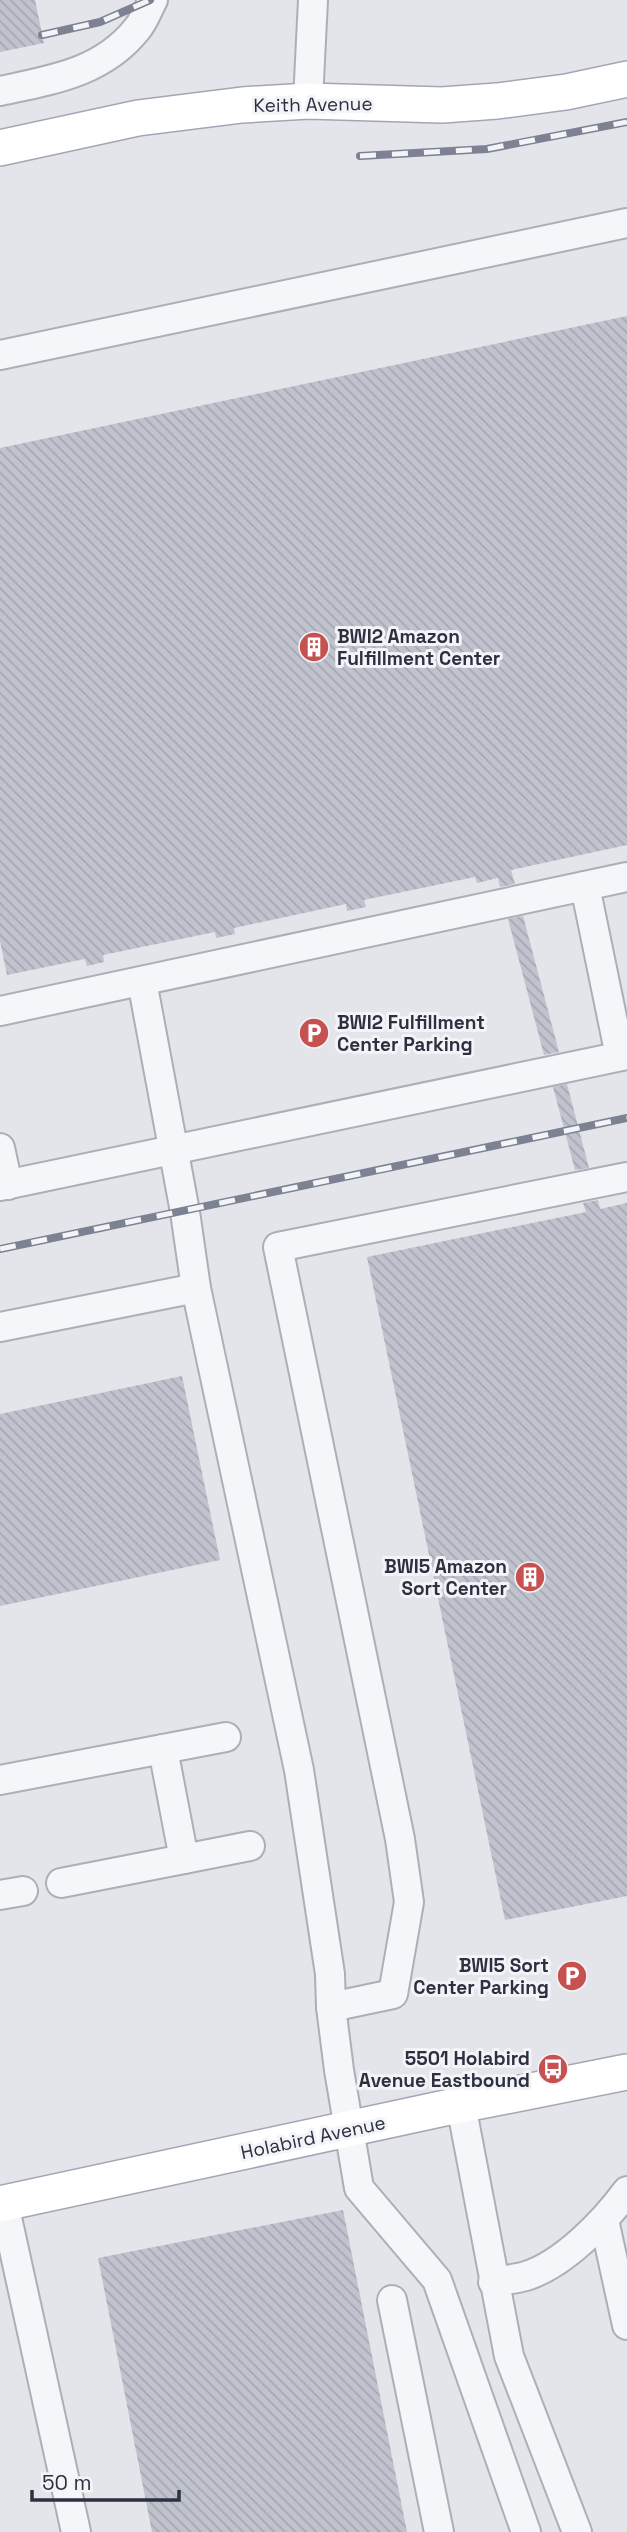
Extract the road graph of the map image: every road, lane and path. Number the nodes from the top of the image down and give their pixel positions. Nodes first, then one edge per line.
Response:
1 (153, 0) edge
2 (313, 0) edge
3 (627, 79) edge
4 (0, 92) edge
5 (308, 101) junction
6 (0, 148) edge
7 (627, 223) edge
8 (0, 355) edge
9 (627, 877) edge
10 (585, 886) junction
11 (142, 981) junction
12 (0, 1011) edge
13 (624, 1055) edge
14 (0, 1148) edge
15 (174, 1151) junction
16 (627, 1177) edge
17 (4, 1186) edge
18 (196, 1288) junction
19 (0, 1327) edge
20 (226, 1737) dead end
21 (163, 1749) junction
22 (0, 1780) edge
23 (250, 1846) dead end
24 (184, 1859) junction
25 (61, 1883) dead end
26 (331, 2007) junction
27 (627, 2072) edge
28 (461, 2105) junction
29 (350, 2129) junction
30 (627, 2191) edge
31 (2, 2204) edge
32 (604, 2220) junction
33 (493, 2281) junction
34 (392, 2300) dead end
35 (627, 2325) edge
36 (76, 2532) edge
37 (439, 2532) edge
38 (526, 2532) edge
39 (577, 2532) edge

1 - 4 street
2 - 5 street
3 - 5 main road, Keith Avenue
5 - 6 main road, Keith Avenue
7 - 8 street
9 - 10 street
10 - 11 street
10 - 13 street
11 - 12 street
11 - 15 street
13 - 15 street
14 - 17 street
15 - 17 street
15 - 18 street
16 - 26 street
18 - 19 street
18 - 26 street
20 - 21 street
21 - 22 street
21 - 24 street
23 - 24 street
24 - 25 street
26 - 29 street
27 - 28 main road, Holabird Avenue
28 - 29 main road, Holabird Avenue
28 - 33 street
29 - 31 main road, Holabird Avenue
29 - 38 street
30 - 32 street
31 - 36 street
32 - 33 street
32 - 35 street
33 - 39 street
34 - 37 street

